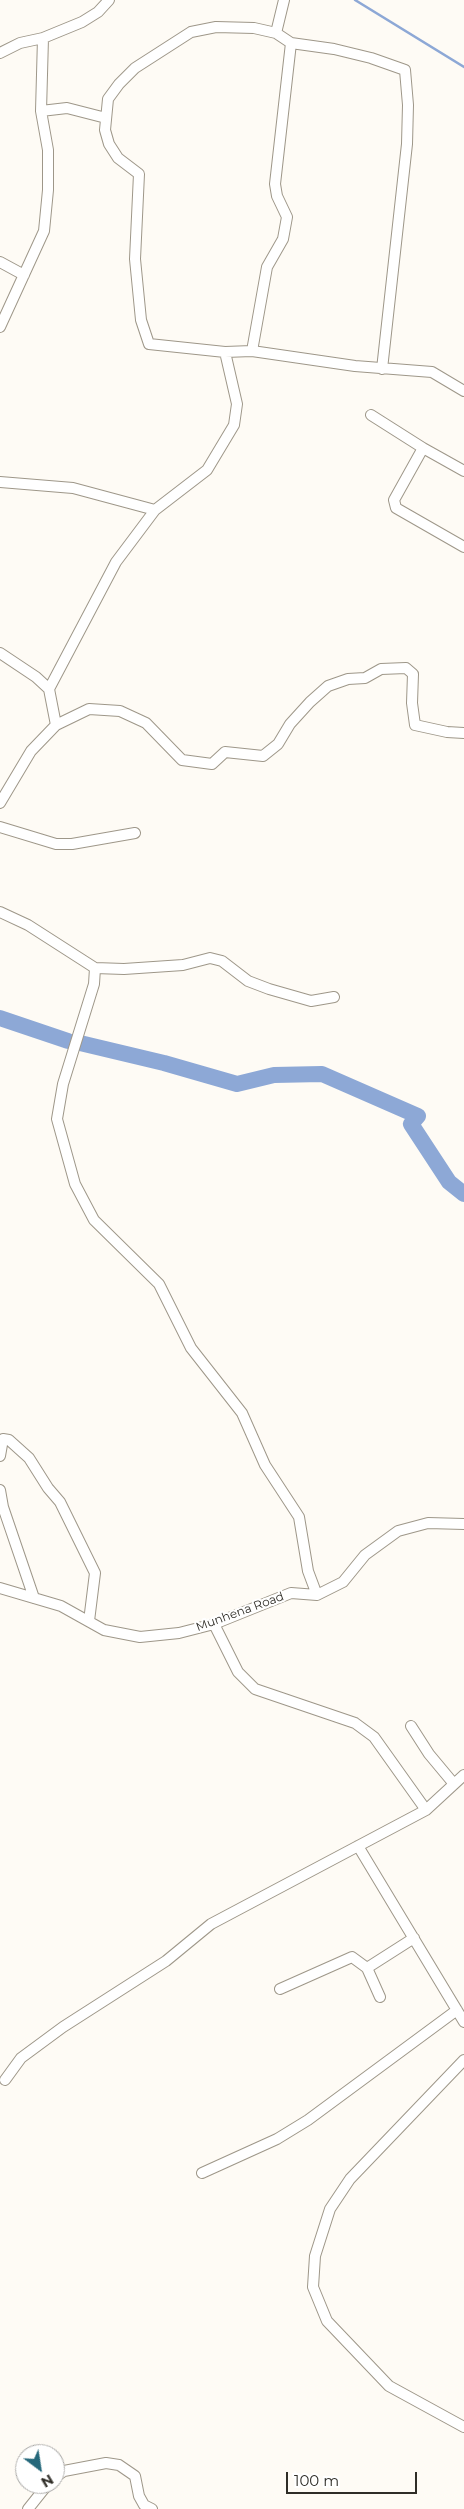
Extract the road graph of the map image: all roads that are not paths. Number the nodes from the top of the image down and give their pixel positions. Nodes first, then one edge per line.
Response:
1 (109, 0) edge
2 (284, 0) edge
3 (276, 33) junction
4 (43, 38) junction
5 (290, 43) junction
6 (0, 54) edge
7 (41, 111) junction
8 (106, 118) junction
9 (0, 262) edge
10 (24, 274) junction
11 (0, 327) edge
12 (252, 351) junction
13 (224, 352) junction
14 (382, 368) junction
15 (464, 391) edge
16 (371, 414) dead end
17 (423, 448) junction
18 (464, 471) edge
19 (0, 482) edge
20 (155, 510) junction
21 (464, 547) edge
22 (0, 653) edge
23 (49, 689) junction
24 (56, 725) junction
25 (464, 733) edge
26 (0, 803) edge
27 (0, 827) edge
28 (135, 833) dead end
29 (0, 912) edge
30 (95, 968) junction
31 (334, 997) dead end
32 (0, 1456) edge
33 (0, 1490) edge
34 (464, 1524) edge
35 (0, 1588) edge
36 (317, 1595) junction
37 (34, 1598) junction
38 (89, 1621) junction
39 (214, 1624) junction
40 (411, 1726) dead end
41 (464, 1775) edge
42 (454, 1784) junction
43 (426, 1810) junction
44 (358, 1846) junction
45 (414, 1938) junction
46 (367, 1968) junction
47 (280, 1989) dead end
48 (380, 1997) dead end
49 (457, 2010) junction
50 (464, 2022) edge
51 (464, 2060) edge
52 (5, 2080) dead end
53 (202, 2173) dead end
54 (464, 2427) edge
55 (65, 2470) edge
56 (40, 2494) edge
57 (28, 2509) edge
58 (152, 2509) edge

1 - 4 street
2 - 3 street
3 - 5 street
3 - 8 street
4 - 6 street
4 - 7 street
5 - 12 street
5 - 14 street
7 - 8 street
7 - 10 street
8 - 13 street
9 - 10 street
10 - 11 street
12 - 13 street
12 - 14 street
13 - 20 street
14 - 15 street
16 - 17 street
17 - 18 street
17 - 21 street
19 - 20 street
20 - 23 street
22 - 23 street
23 - 24 street
24 - 25 street
24 - 26 street
27 - 28 street
29 - 30 street
30 - 31 street
30 - 36 street
32 - 38 street
33 - 37 street
34 - 36 street
35 - 37 street, Munhena Road
36 - 39 street, Munhena Road
37 - 38 street, Munhena Road
38 - 39 street, Munhena Road
39 - 43 street
40 - 42 street
41 - 42 street
42 - 43 street
43 - 44 street
44 - 45 street
44 - 52 street
45 - 46 street
45 - 49 street
46 - 47 street
46 - 48 street
49 - 50 street
49 - 53 street
51 - 54 street
55 - 58 street
56 - 57 street

